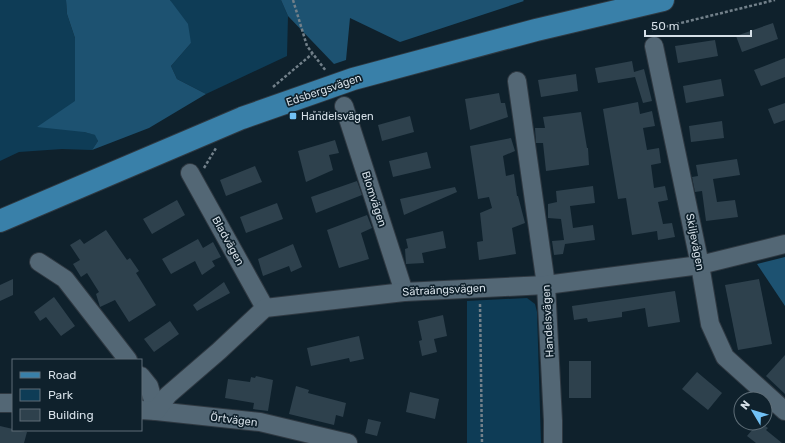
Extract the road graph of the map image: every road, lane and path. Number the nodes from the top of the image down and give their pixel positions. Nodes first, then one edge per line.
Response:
1 (293, 0) edge
2 (663, 0) edge
3 (775, 0) edge
4 (654, 46) joint
5 (312, 54) junction
6 (327, 71) dead end
7 (517, 81) dead end
8 (272, 88) dead end
9 (346, 109) joint
10 (311, 112) dead end
11 (217, 146) dead end
12 (193, 178) joint
13 (0, 221) edge
14 (785, 244) edge
15 (39, 262) dead end
16 (700, 265) junction
17 (546, 285) junction
18 (479, 288) junction
19 (404, 292) junction
20 (265, 308) junction
21 (127, 359) edge
22 (142, 377) edge
23 (0, 403) edge
24 (12, 403) edge
25 (148, 410) edge
26 (785, 412) edge
27 (348, 443) edge
28 (482, 443) edge
29 (553, 443) edge

1 - 5 path
2 - 13 main road, Edsbergsvägen
3 - 4 path
4 - 16 street, Skiljevägen
5 - 6 path
5 - 8 path
7 - 17 street, Handelsvägen
9 - 10 path
9 - 19 street, Blomvägen
11 - 12 path
12 - 20 street, Bladvägen
14 - 16 street, Sätraängsvägen
15 - 21 street
16 - 17 street, Sätraängsvägen
16 - 26 street, Skiljevägen
17 - 18 street, Sätraängsvägen
17 - 29 street, Handelsvägen
18 - 19 street, Sätraängsvägen
18 - 28 path
19 - 20 street, Sätraängsvägen
20 - 25 street
22 - 25 street
23 - 24 street
25 - 27 street, Örtvägen

